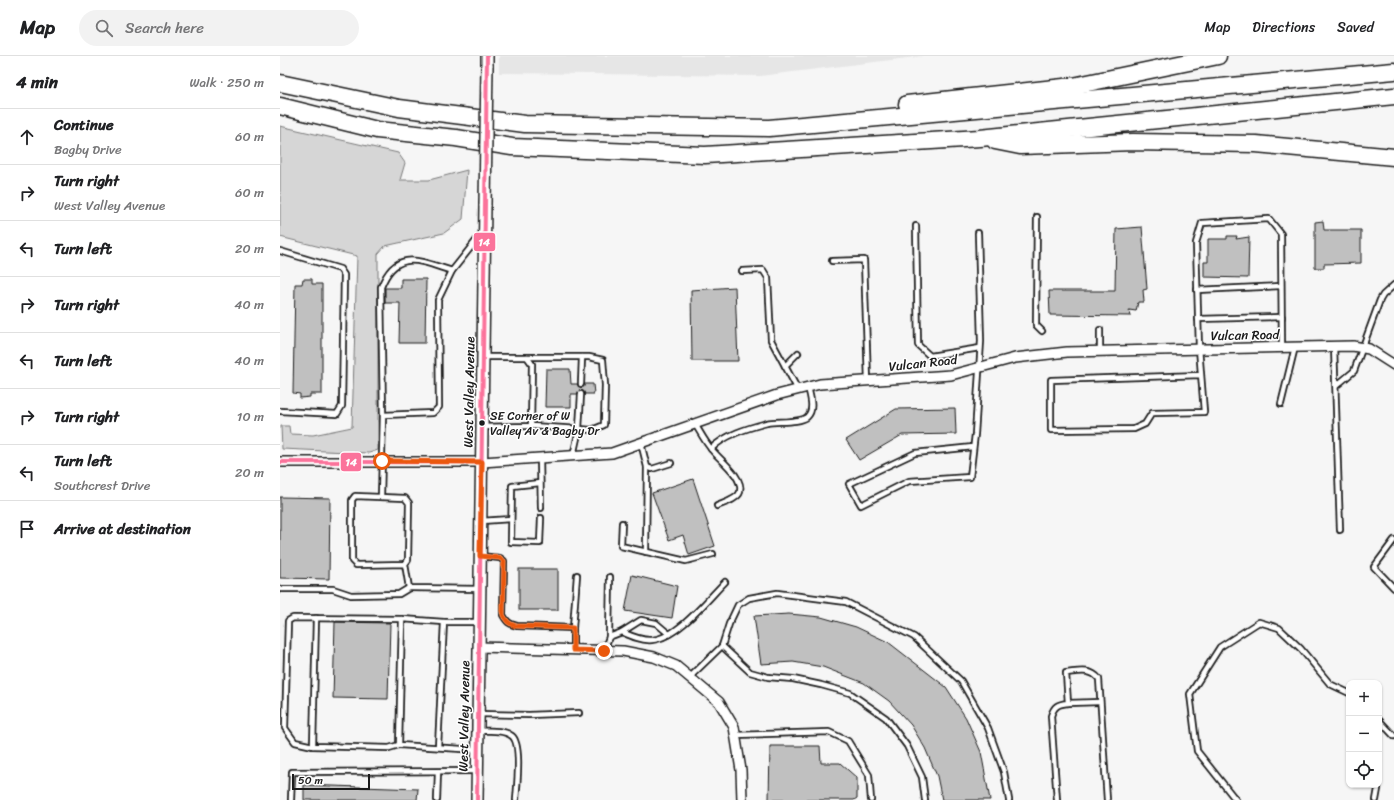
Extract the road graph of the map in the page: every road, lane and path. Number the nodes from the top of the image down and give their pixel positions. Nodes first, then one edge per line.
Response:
1 (1218, 56) edge
2 (487, 61) edge
3 (1394, 71) edge
4 (280, 83) edge
5 (1394, 96) edge
6 (280, 106) edge
7 (769, 128) junction
8 (980, 138) junction
9 (1394, 157) edge
10 (1037, 217) dead end
11 (916, 226) dead end
12 (485, 229) junction
13 (978, 233) dead end
14 (280, 251) edge
15 (832, 261) dead end
16 (452, 271) junction
17 (742, 271) dead end
18 (1281, 286) junction
19 (1393, 288) edge
20 (1197, 290) junction
21 (1282, 316) junction
22 (1198, 318) junction
23 (1100, 330) dead end
24 (1042, 331) dead end
25 (1334, 346) junction
26 (1282, 347) junction
27 (1295, 347) junction
28 (980, 348) junction
29 (1198, 348) junction
30 (1362, 348) junction
31 (1100, 351) junction
32 (798, 353) dead end
33 (582, 357) junction
34 (484, 358) junction
35 (527, 358) junction
36 (1394, 365) edge
37 (785, 366) junction
38 (979, 368) junction
39 (1201, 375) junction
40 (868, 381) junction
41 (581, 384) dead end
42 (1336, 386) junction
43 (808, 387) junction
44 (798, 390) junction
45 (580, 394) dead end
46 (1281, 404) dead end
47 (280, 411) edge
48 (383, 415) junction
49 (695, 424) junction
50 (531, 426) junction
51 (483, 427) junction
52 (579, 429) junction
53 (641, 443) junction
54 (973, 447) junction
55 (711, 449) junction
56 (573, 456) junction
57 (540, 458) junction
58 (382, 461) junction
59 (280, 462) edge
60 (482, 462) junction
61 (671, 463) dead end
62 (647, 467) junction
63 (540, 483) junction
64 (381, 497) junction
65 (717, 506) dead end
66 (542, 508) dead end
67 (541, 518) dead end
68 (511, 519) junction
69 (481, 521) junction
70 (622, 523) dead end
71 (1340, 530) dead end
72 (1394, 540) edge
73 (646, 552) junction
74 (713, 554) dead end
75 (480, 556) junction
76 (406, 564) junction
77 (577, 575) dead end
78 (610, 577) dead end
79 (725, 582) dead end
80 (410, 588) junction
81 (1394, 588) edge
82 (280, 589) edge
83 (480, 589) junction
84 (316, 618) junction
85 (402, 619) junction
86 (444, 622) junction
87 (479, 622) junction
88 (573, 628) junction
89 (622, 632) junction
90 (669, 634) junction
91 (609, 637) junction
92 (722, 646) junction
93 (479, 647) junction
94 (573, 650) junction
95 (604, 651) junction
96 (690, 677) junction
97 (1346, 692) edge
98 (1100, 702) junction
99 (1068, 703) junction
100 (579, 712) dead end
101 (478, 714) junction
102 (1382, 723) edge
103 (478, 731) junction
104 (735, 734) junction
105 (1394, 736) edge
106 (399, 745) junction
107 (313, 746) junction
108 (438, 747) junction
109 (478, 750) junction
110 (478, 771) junction
111 (438, 772) junction
112 (1378, 788) edge
113 (291, 800) edge
114 (437, 800) edge
115 (477, 800) edge
116 (516, 800) edge
117 (742, 800) edge
118 (871, 800) edge
119 (925, 800) edge
120 (1009, 800) edge
121 (1057, 800) edge
122 (1107, 800) edge
123 (1236, 800) edge
124 (1376, 800) edge

1 - 7 highway
2 - 12 street, West Valley Avenue, bridge
3 - 7 highway
4 - 7 highway
5 - 8 highway
6 - 8 highway
8 - 9 highway
10 - 24 lane
11 - 28 lane
12 - 16 lane
12 - 34 street, West Valley Avenue
13 - 28 lane
14 - 47 lane
15 - 40 lane
16 - 48 lane
16 - 48 lane
17 - 37 lane
18 - 20 lane
18 - 20 lane
18 - 21 lane
19 - 30 lane
20 - 22 lane
21 - 22 lane
21 - 26 lane
22 - 29 lane
23 - 31 lane
25 - 27 street, Vulcan Road
25 - 30 street, Vulcan Road
25 - 42 lane
26 - 27 street, Vulcan Road
26 - 29 street, Vulcan Road
27 - 46 lane
28 - 38 lane
29 - 31 street, Vulcan Road
29 - 39 lane
30 - 36 street, Vulcan Road
30 - 42 lane
31 - 38 street, Vulcan Road
32 - 37 lane
33 - 35 lane
33 - 41 lane
33 - 52 lane
34 - 35 lane
34 - 51 street, West Valley Avenue
35 - 50 lane
37 - 44 lane
38 - 40 street, Vulcan Road
38 - 54 lane
39 - 39 lane
40 - 43 street, Vulcan Road
42 - 71 lane
43 - 44 street, Vulcan Road
43 - 55 lane
44 - 49 street, Vulcan Road
45 - 52 lane
48 - 58 lane
49 - 53 street, Vulcan Road
49 - 55 lane
50 - 51 lane
50 - 52 lane
51 - 60 street, West Valley Avenue
52 - 56 lane
53 - 56 street, Vulcan Road
53 - 62 lane
54 - 54 lane
55 - 65 lane
56 - 57 street, Vulcan Road
57 - 60 street, Vulcan Road
57 - 63 lane
58 - 59 street, Vulcan Road
58 - 60 street, Vulcan Road
58 - 64 lane
60 - 69 street, West Valley Avenue
61 - 62 lane
62 - 73 lane
63 - 66 lane
63 - 68 lane
64 - 76 lane
64 - 76 lane
67 - 68 lane
68 - 69 lane
69 - 75 street, West Valley Avenue
70 - 73 lane
72 - 81 lane
73 - 74 lane
75 - 83 street, West Valley Avenue
75 - 88 lane
76 - 80 lane
77 - 88 lane
78 - 91 lane
79 - 90 lane
80 - 82 lane
80 - 83 lane
83 - 87 street, West Valley Avenue
84 - 85 lane
84 - 107 lane
84 - 107 lane
85 - 86 lane
85 - 106 lane
86 - 87 lane
86 - 108 lane
87 - 93 street, West Valley Avenue
88 - 94 lane
89 - 90 lane
89 - 90 lane
89 - 91 lane
91 - 95 lane
92 - 96 lane
92 - 119 lane
92 - 120 lane
93 - 94 street
93 - 101 street, West Valley Avenue
94 - 95 street
95 - 96 street
96 - 104 street
97 - 123 lane
98 - 99 lane
98 - 99 lane
98 - 122 lane
99 - 121 lane
100 - 101 lane
101 - 103 street, West Valley Avenue
102 - 105 lane
103 - 109 street, West Valley Avenue
103 - 116 lane
104 - 117 street
104 - 118 lane
106 - 107 lane
106 - 108 lane
108 - 109 lane
109 - 110 street, West Valley Avenue
110 - 111 lane
110 - 115 street, West Valley Avenue
111 - 113 lane
111 - 114 lane
112 - 124 lane

